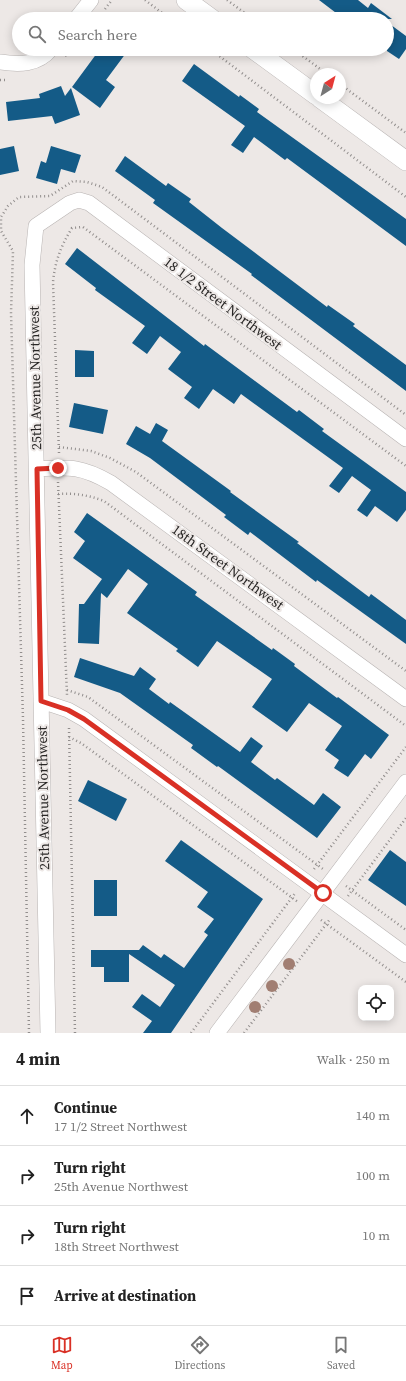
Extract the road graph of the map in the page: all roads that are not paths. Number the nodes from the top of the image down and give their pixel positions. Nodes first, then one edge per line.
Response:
1 (91, 0) edge
2 (186, 0) edge
3 (82, 12) edge
4 (202, 12) edge
5 (43, 56) edge
6 (263, 56) edge
7 (0, 62) edge
8 (310, 91) edge
9 (328, 104) edge
10 (406, 161) edge
11 (36, 226) joint
12 (406, 439) edge
13 (37, 469) junction
14 (406, 699) edge
15 (41, 701) junction
16 (406, 782) edge
17 (323, 893) junction
18 (406, 955) edge
19 (48, 1033) edge
20 (217, 1033) edge

1 - 3 street
2 - 4 main road
5 - 7 street
6 - 8 main road
9 - 10 main road
11 - 12 street, 18 1/2 Street Northwest
11 - 13 street, 25th Avenue Northwest
13 - 14 street, 18th Street Northwest
13 - 15 street, 25th Avenue Northwest
15 - 17 street
15 - 19 street, 25th Avenue Northwest
16 - 17 street
17 - 18 street
17 - 20 street

